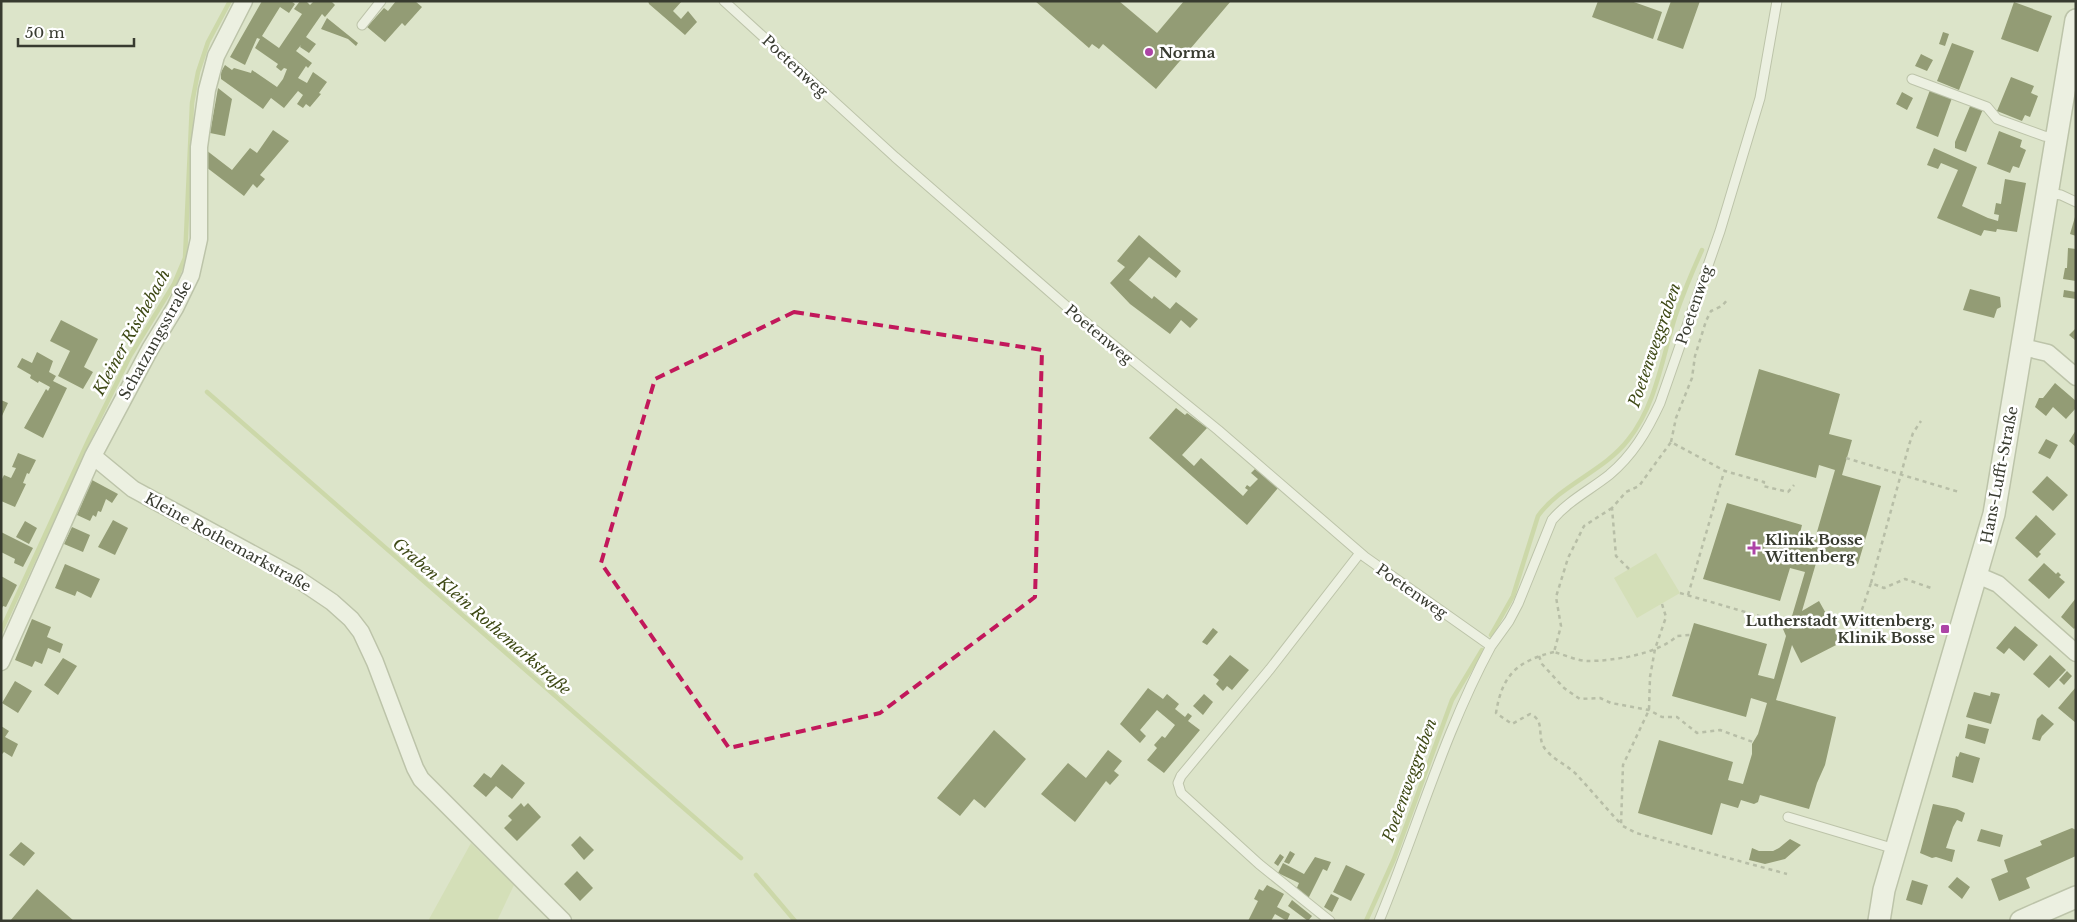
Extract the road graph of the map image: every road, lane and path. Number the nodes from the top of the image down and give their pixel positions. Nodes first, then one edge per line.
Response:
1 (244, 1) edge
2 (382, 1) edge
3 (724, 1) edge
4 (1777, 1) edge
5 (2076, 20) edge
6 (362, 25) dead end
7 (1912, 79) dead end
8 (2057, 138) junction
9 (2048, 193) junction
10 (2076, 202) edge
11 (1728, 299) dead end
12 (2023, 347) junction
13 (2076, 377) edge
14 (1921, 421) dead end
15 (1671, 442) junction
16 (93, 456) junction
17 (1846, 458) dead end
18 (1725, 471) junction
19 (1901, 475) junction
20 (1794, 485) dead end
21 (1959, 492) dead end
22 (1612, 508) junction
23 (1360, 553) junction
24 (1629, 569) dead end
25 (1977, 575) junction
26 (1871, 583) junction
27 (1932, 588) dead end
28 (1680, 593) dead end
29 (1688, 595) junction
30 (1662, 604) dead end
31 (1780, 622) dead end
32 (1690, 635) dead end
33 (1845, 645) dead end
34 (1491, 646) junction
35 (1655, 649) junction
36 (1554, 652) junction
37 (2076, 653) edge
38 (1538, 656) junction
39 (1, 662) edge
40 (1649, 710) junction
41 (1753, 742) dead end
42 (1788, 817) dead end
43 (1621, 824) junction
44 (1895, 849) junction
45 (1787, 874) dead end
46 (2076, 897) edge
47 (563, 921) edge
48 (1330, 921) edge
49 (1379, 921) edge
50 (1879, 921) edge
51 (2021, 921) edge

1 - 16 street, Schatzungsstraße
2 - 6 lane
3 - 23 lane, Poetenweg
4 - 34 lane, Poetenweg
5 - 8 street, Hans-Lufft-Straße
7 - 8 lane
8 - 9 street, Hans-Lufft-Straße
9 - 10 lane
9 - 12 street, Hans-Lufft-Straße
11 - 15 path
12 - 13 street
12 - 25 street, Hans-Lufft-Straße
14 - 19 path
15 - 18 path
15 - 22 path
16 - 39 street, Schatzungsstraße
16 - 47 street, Kleine Rothemarkstraße
17 - 19 path
18 - 20 path
18 - 29 path
19 - 21 path
19 - 26 path
22 - 24 path
22 - 36 path
23 - 34 lane, Poetenweg
23 - 48 lane
25 - 37 street
25 - 44 street, Hans-Lufft-Straße
26 - 27 path
26 - 33 path
28 - 29 path
29 - 31 path
30 - 35 path
32 - 35 path
34 - 49 lane, Poetenweg
35 - 36 path
35 - 40 path
36 - 38 path
38 - 40 path
38 - 43 path
40 - 41 path
40 - 43 path
42 - 44 lane
43 - 45 path
44 - 50 street, Hans-Lufft-Straße
46 - 51 street

